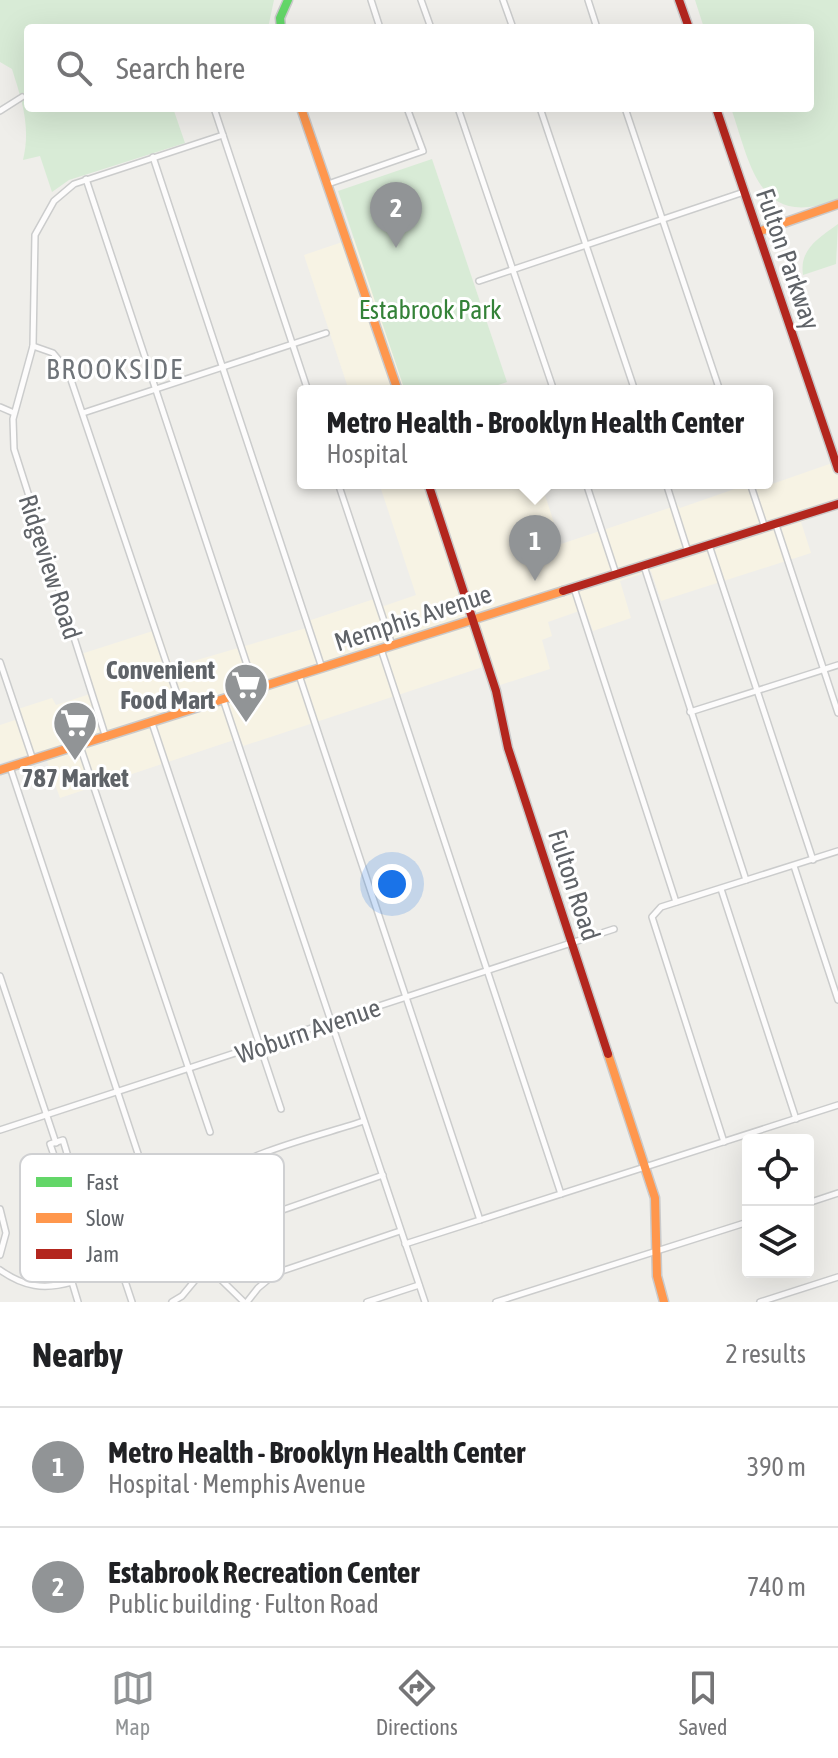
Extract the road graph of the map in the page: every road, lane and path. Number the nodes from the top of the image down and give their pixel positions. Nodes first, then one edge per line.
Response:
1 (288, 0) edge
2 (371, 0) edge
3 (421, 0) edge
4 (503, 0) edge
5 (588, 0) edge
6 (679, 0) edge
7 (280, 23) edge
8 (379, 24) edge
9 (430, 24) edge
10 (512, 24) edge
11 (596, 24) edge
12 (688, 24) edge
13 (22, 97) dead end
14 (0, 111) edge
15 (215, 112) edge
16 (302, 112) edge
17 (408, 112) edge
18 (459, 112) edge
19 (541, 112) edge
20 (626, 112) edge
21 (717, 112) edge
22 (223, 135) junction
23 (153, 157) junction
24 (86, 179) junction
25 (328, 184) junction
26 (744, 192) junction
27 (838, 204) edge
28 (662, 218) junction
29 (758, 232) junction
30 (587, 244) junction
31 (513, 270) junction
32 (479, 281) dead end
33 (326, 333) dead end
34 (292, 344) junction
35 (33, 346) junction
36 (223, 368) junction
37 (306, 385) edge
38 (396, 385) edge
39 (552, 385) edge
40 (633, 385) edge
41 (718, 385) edge
42 (157, 390) junction
43 (0, 407) edge
44 (14, 413) junction
45 (83, 413) junction
46 (838, 469) edge
47 (340, 489) edge
48 (430, 489) edge
49 (588, 489) edge
50 (668, 489) edge
51 (752, 489) edge
52 (838, 504) edge
53 (776, 525) junction
54 (765, 529) junction
55 (709, 545) junction
56 (688, 552) junction
57 (644, 565) junction
58 (616, 574) junction
59 (574, 588) junction
60 (474, 620) junction
61 (392, 646) junction
62 (381, 649) junction
63 (0, 662) edge
64 (838, 665) edge
65 (322, 668) junction
66 (823, 669) junction
67 (299, 675) junction
68 (255, 689) junction
69 (758, 691) junction
70 (223, 699) junction
71 (183, 712) junction
72 (690, 712) junction
73 (838, 713) edge
74 (152, 723) junction
75 (106, 738) junction
76 (80, 746) junction
77 (33, 761) junction
78 (5, 769) edge
79 (838, 851) edge
80 (813, 860) junction
81 (794, 866) junction
82 (746, 880) junction
83 (721, 889) junction
84 (676, 902) junction
85 (614, 929) dead end
86 (572, 942) junction
87 (487, 970) junction
88 (0, 976) edge
89 (405, 998) junction
90 (838, 1000) edge
91 (332, 1023) junction
92 (261, 1047) junction
93 (190, 1071) junction
94 (117, 1094) junction
95 (838, 1105) edge
96 (281, 1109) dead end
97 (47, 1116) junction
98 (796, 1119) junction
99 (364, 1121) junction
100 (0, 1130) edge
101 (210, 1132) dead end
102 (724, 1142) junction
103 (56, 1143) junction
104 (54, 1154) edge
105 (67, 1154) edge
106 (138, 1154) edge
107 (269, 1154) edge
108 (645, 1166) junction
109 (383, 1175) junction
110 (838, 1193) edge
111 (561, 1194) junction
112 (814, 1201) edge
113 (0, 1209) edge
114 (284, 1210) edge
115 (480, 1220) junction
116 (742, 1224) edge
117 (400, 1231) junction
118 (405, 1244) junction
119 (657, 1251) junction
120 (0, 1255) edge
121 (0, 1270) edge
122 (284, 1271) edge
123 (838, 1277) edge
124 (20, 1281) edge
125 (22, 1282) edge
126 (72, 1282) edge
127 (72, 1282) edge
128 (125, 1282) edge
129 (194, 1282) edge
130 (223, 1282) edge
131 (265, 1282) edge
132 (419, 1285) junction
133 (78, 1302) edge
134 (132, 1302) edge
135 (172, 1302) edge
136 (246, 1302) edge
137 (367, 1302) edge
138 (425, 1302) edge
139 (496, 1302) edge
140 (664, 1302) edge
141 (760, 1302) edge

1 - 7 main road
2 - 8 street
3 - 9 street
4 - 10 street
5 - 11 street
6 - 12 main road
13 - 14 street
15 - 22 street
16 - 25 main road
17 - 25 street
18 - 31 street
19 - 30 street
20 - 28 street
21 - 26 main road, Fulton Parkway
22 - 23 street, Ridgeview Road
22 - 34 street
23 - 24 street, Ridgeview Road
23 - 36 street
24 - 35 street, Ridgeview Road
24 - 42 street
25 - 38 main road
26 - 28 street
26 - 29 main road, Fulton Parkway
27 - 29 main road
28 - 30 street
28 - 41 street
29 - 46 main road, Fulton Parkway
30 - 31 street
30 - 40 street
31 - 32 street
31 - 39 street
33 - 34 street
34 - 36 street
34 - 37 street
35 - 44 street, Ridgeview Road
35 - 45 street
36 - 42 street
36 - 65 street
42 - 45 street
42 - 68 street
43 - 44 street
44 - 75 street, Ridgeview Road
45 - 71 street
47 - 61 street
48 - 60 main road, Fulton Road
49 - 58 street
50 - 56 street
51 - 54 street
52 - 53 main road, Memphis Avenue
53 - 54 main road, Memphis Avenue
53 - 66 street
54 - 55 main road, Memphis Avenue
55 - 56 main road, Memphis Avenue
55 - 69 street
56 - 57 main road, Memphis Avenue
57 - 58 main road, Memphis Avenue
57 - 72 street
58 - 59 main road, Memphis Avenue
59 - 60 main road, Memphis Avenue
59 - 84 street
60 - 61 main road, Memphis Avenue
60 - 86 main road, Fulton Road
61 - 62 main road, Memphis Avenue
62 - 65 main road, Memphis Avenue
62 - 87 street
63 - 77 street
64 - 66 street
65 - 67 main road, Memphis Avenue
66 - 69 street
66 - 73 street
67 - 68 main road, Memphis Avenue
67 - 89 street
68 - 70 main road, Memphis Avenue
69 - 72 street
69 - 80 street
70 - 71 main road, Memphis Avenue
70 - 91 street
71 - 74 main road, Memphis Avenue
72 - 82 street
74 - 75 main road, Memphis Avenue
74 - 92 street
75 - 76 main road, Memphis Avenue
76 - 77 main road, Memphis Avenue
76 - 93 street
77 - 78 main road, Memphis Avenue
78 - 94 street
79 - 80 street
80 - 81 street
81 - 82 street
81 - 90 street
82 - 83 street
83 - 84 street
83 - 98 street
84 - 102 street
85 - 86 street, Woburn Avenue
86 - 87 street, Woburn Avenue
86 - 108 main road, Fulton Road
87 - 89 street, Woburn Avenue
87 - 111 street
88 - 97 street
89 - 91 street, Woburn Avenue
89 - 115 street
91 - 92 street, Woburn Avenue
91 - 99 street
92 - 93 street, Woburn Avenue
92 - 96 street
93 - 94 street, Woburn Avenue
93 - 101 street
94 - 97 street, Woburn Avenue
94 - 106 street
95 - 98 street
97 - 100 street, Woburn Avenue
97 - 103 street
98 - 102 street
99 - 107 street
99 - 109 street
102 - 108 street
103 - 104 street
103 - 105 street
108 - 111 street
108 - 119 main road, Fulton Road
109 - 114 street
109 - 117 street
110 - 112 street
111 - 115 street
113 - 120 street
115 - 118 street
116 - 119 street
117 - 118 street
117 - 122 street
118 - 132 street
119 - 139 street
119 - 140 main road, Fulton Road
121 - 124 street
123 - 141 street
125 - 127 street
126 - 133 street
128 - 134 street
129 - 135 street
130 - 136 street
131 - 136 street
132 - 137 street
132 - 138 street

